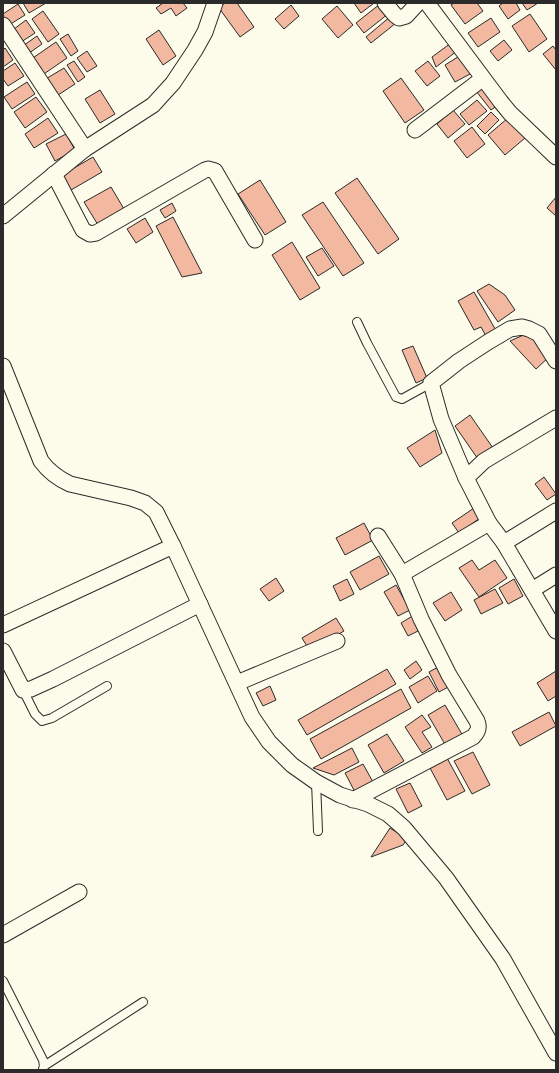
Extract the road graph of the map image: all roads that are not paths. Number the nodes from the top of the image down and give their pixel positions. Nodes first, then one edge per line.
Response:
1 (215, 3) edge
2 (385, 3) edge
3 (418, 3) edge
4 (427, 3) edge
5 (3, 25) edge
6 (482, 79) junction
7 (415, 130) dead end
8 (85, 149) junction
9 (556, 157) edge
10 (54, 174) junction
11 (3, 216) edge
12 (255, 240) dead end
13 (357, 322) dead end
14 (556, 361) edge
15 (3, 366) edge
16 (431, 383) junction
17 (556, 418) edge
18 (466, 478) junction
19 (556, 511) edge
20 (489, 523) junction
21 (378, 536) dead end
22 (504, 542) junction
23 (173, 546) junction
24 (402, 574) junction
25 (556, 575) edge
26 (532, 590) junction
27 (200, 604) junction
28 (3, 625) edge
29 (556, 631) edge
30 (337, 640) dead end
31 (3, 651) edge
32 (237, 683) junction
33 (107, 686) dead end
34 (23, 690) junction
35 (316, 782) junction
36 (353, 800) junction
37 (318, 831) dead end
38 (79, 892) dead end
39 (3, 935) edge
40 (3, 981) edge
41 (143, 1002) dead end
42 (556, 1053) edge
43 (43, 1068) edge

1 - 8 street
2 - 3 street
4 - 6 street
5 - 8 street
6 - 7 street
6 - 9 street
8 - 10 street
10 - 11 street
10 - 12 street
13 - 16 lane
14 - 16 street
15 - 23 street
16 - 18 street
17 - 18 street
18 - 20 street
19 - 22 street
20 - 22 street
20 - 24 street
21 - 24 street
22 - 26 street
23 - 27 street
23 - 28 street
24 - 36 street
25 - 26 street
26 - 29 street
27 - 32 street
27 - 34 street
30 - 32 street
31 - 34 street
32 - 35 street
33 - 34 lane
35 - 36 street
35 - 37 lane
36 - 42 street
38 - 39 street
40 - 43 lane
41 - 43 lane

